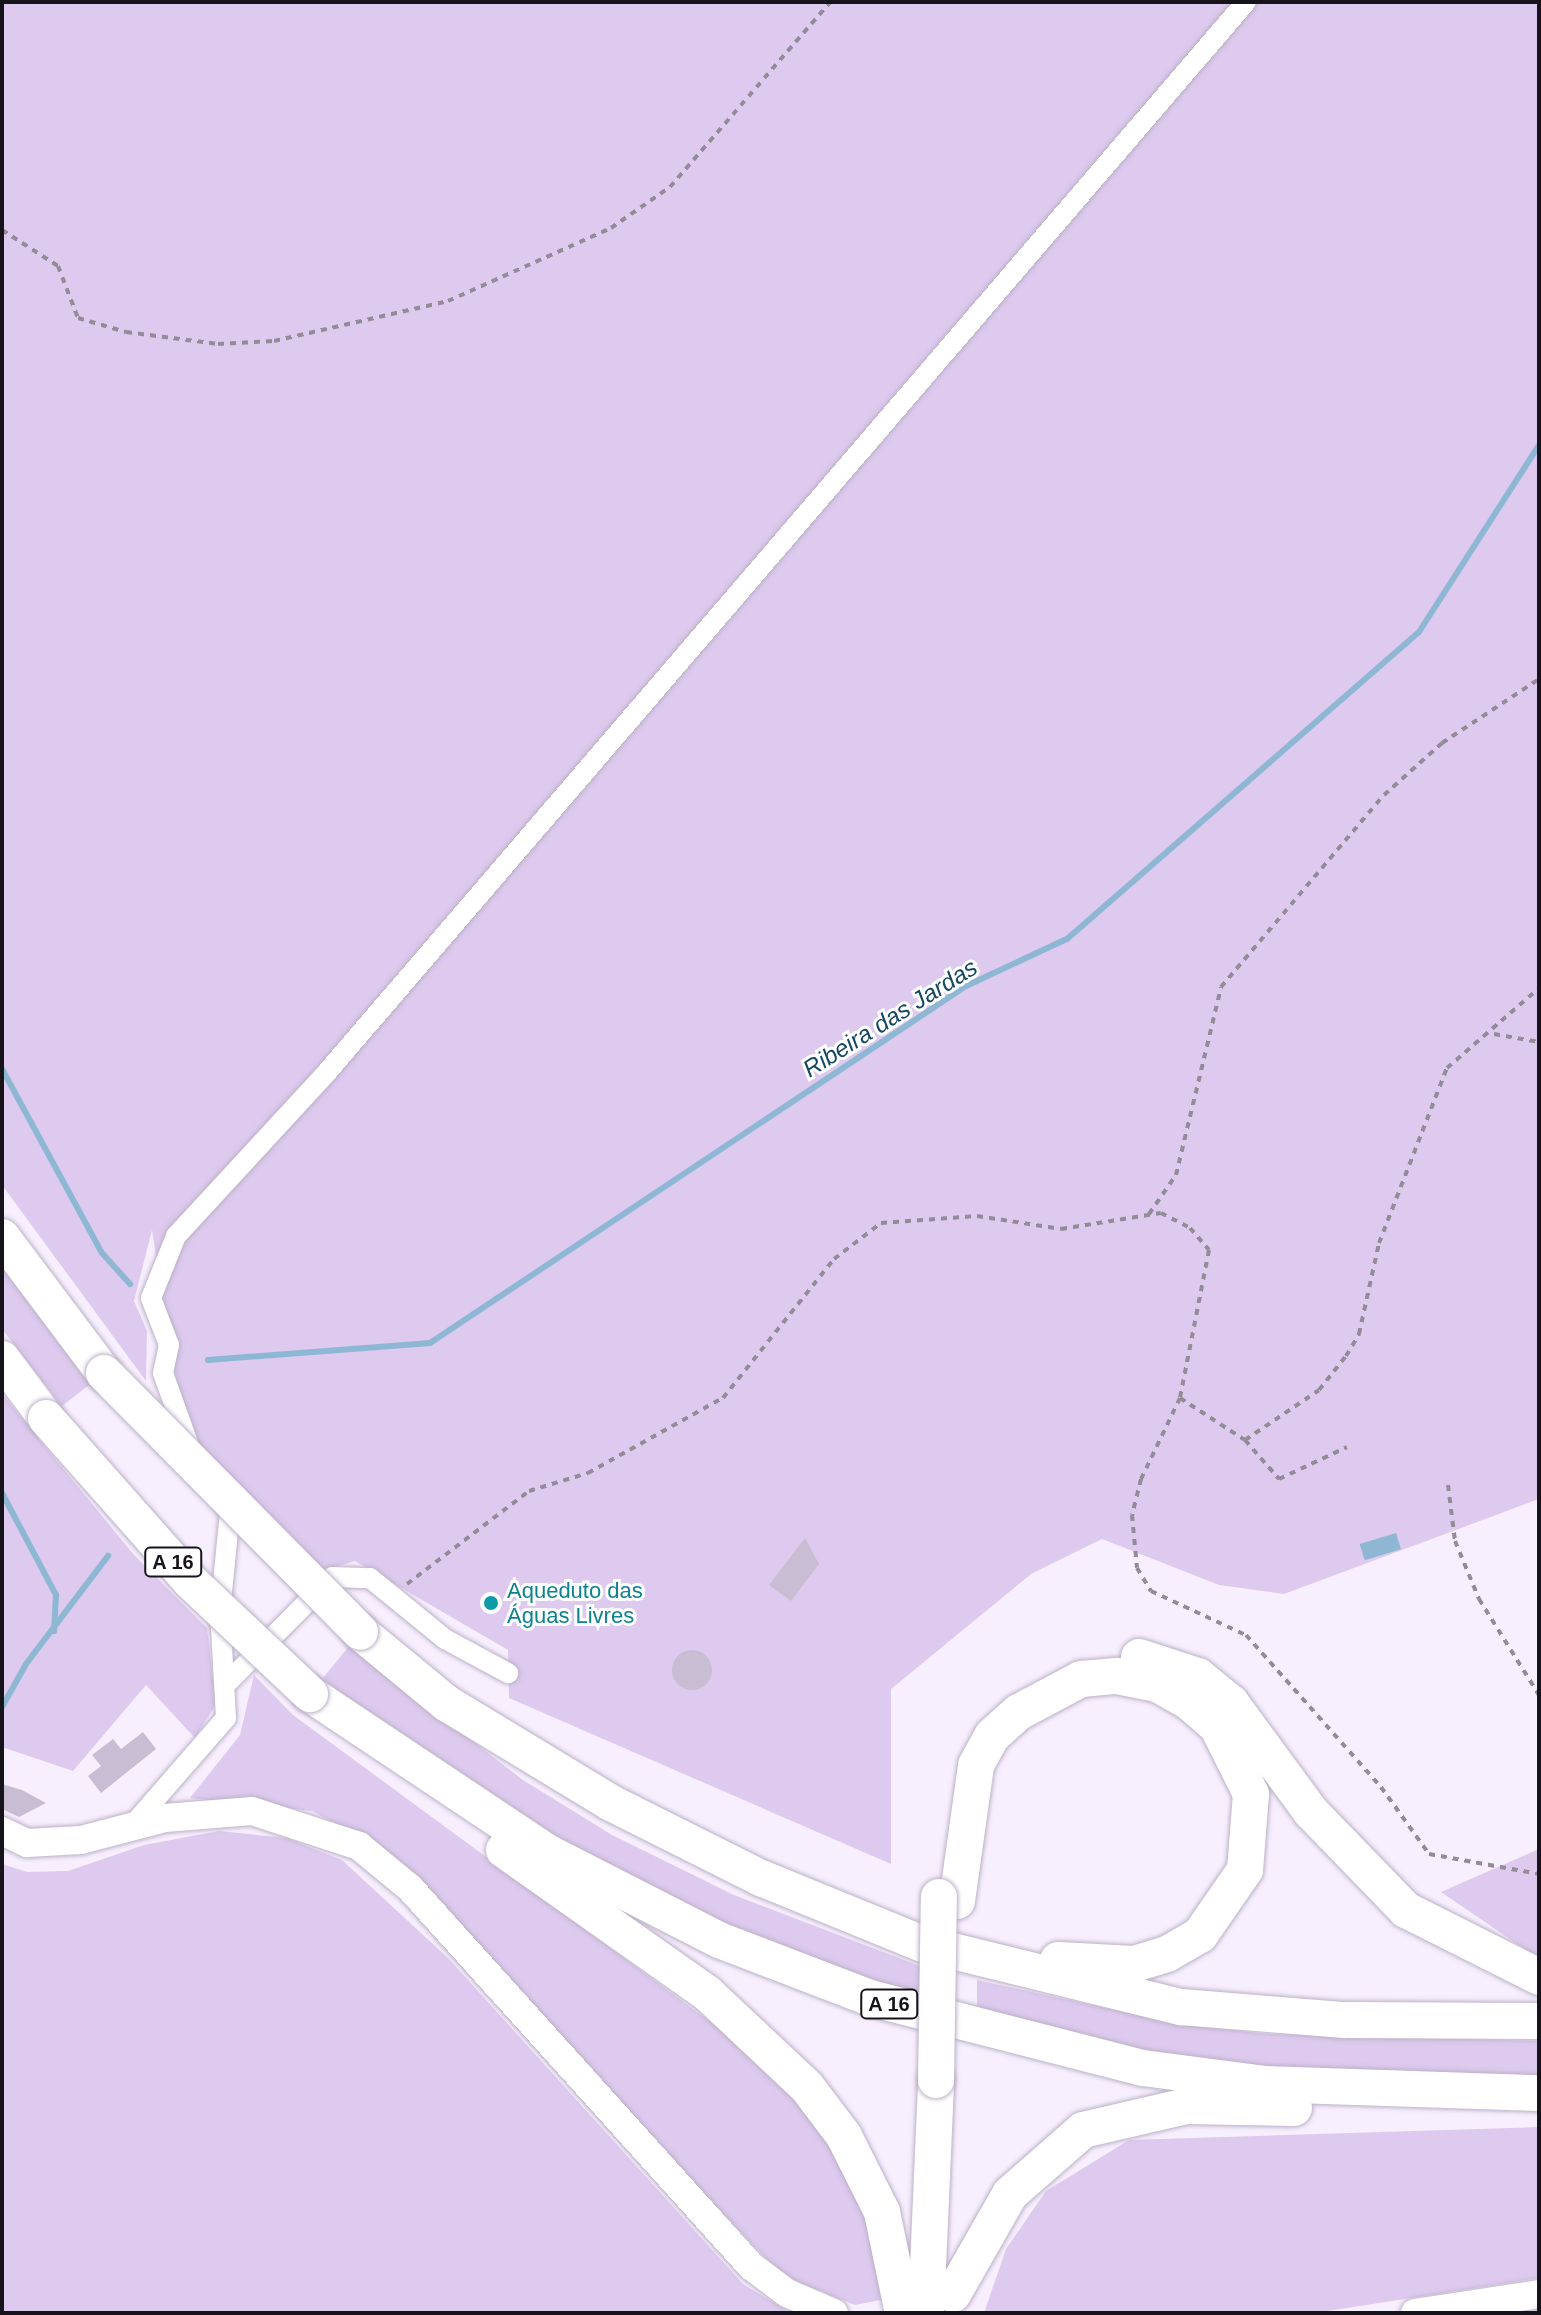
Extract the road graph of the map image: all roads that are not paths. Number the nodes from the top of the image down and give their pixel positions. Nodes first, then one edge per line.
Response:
1 (1246, 2) edge
2 (2, 1237) edge
3 (2, 1359) edge
4 (508, 1673) dead end
5 (229, 1681) junction
6 (316, 1699) junction
7 (132, 1826) junction
8 (2, 1831) edge
9 (948, 1899) junction
10 (862, 1918) junction
11 (1539, 1977) edge
12 (1539, 2021) edge
13 (1524, 2094) edge
14 (1539, 2294) edge
15 (927, 2304) edge
16 (834, 2313) edge
17 (1415, 2313) edge

1 - 5 street
2 - 10 highway, A 16, bridge
3 - 6 highway, A 16, bridge
4 - 5 street
5 - 7 street
6 - 13 highway, A 16
6 - 15 highway, A 16
7 - 8 main road
7 - 16 main road
9 - 10 highway, A 16
9 - 11 highway, A 16
9 - 15 highway, A 16, bridge
10 - 12 highway, A 16
13 - 15 highway, A 16
14 - 17 main road

